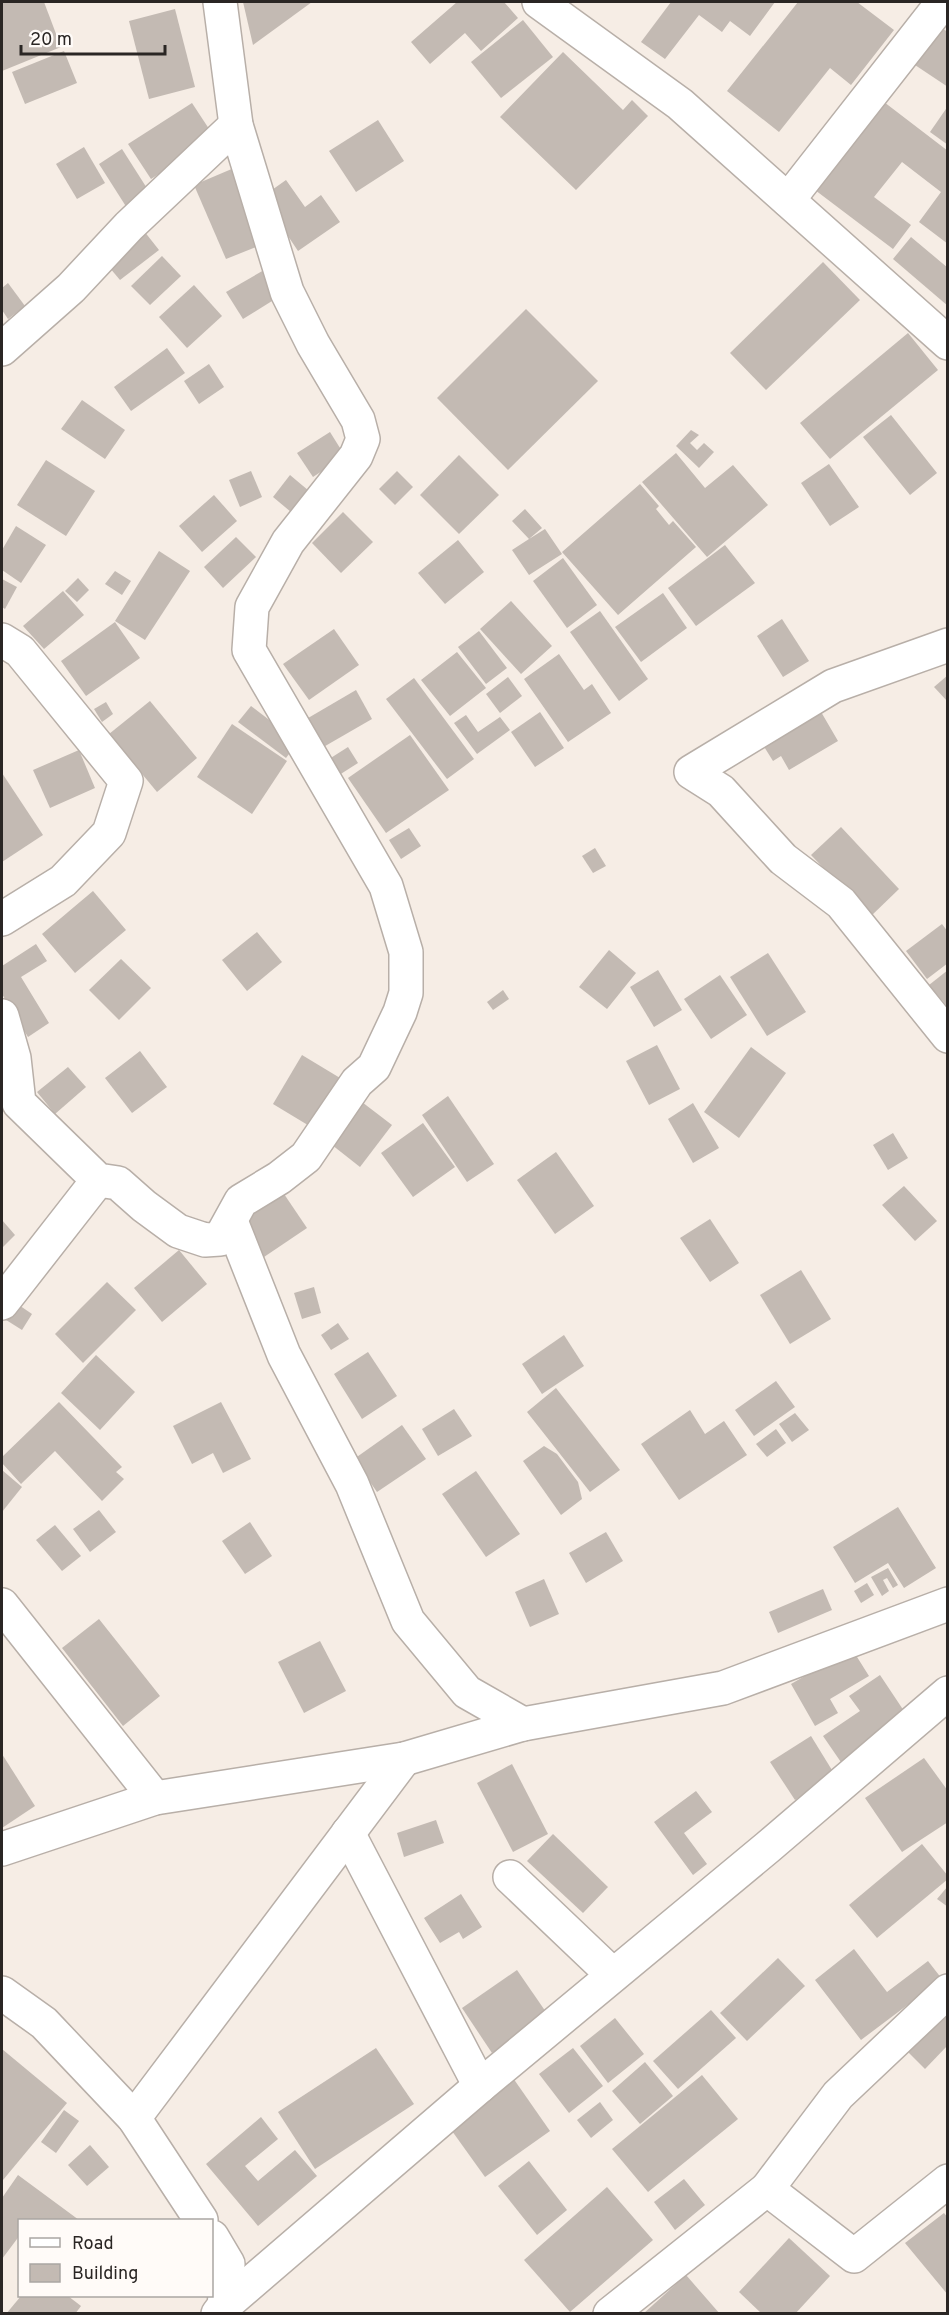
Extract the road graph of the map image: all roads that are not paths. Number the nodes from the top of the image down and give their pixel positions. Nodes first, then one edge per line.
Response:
1 (220, 2) edge
2 (538, 2) edge
3 (943, 2) edge
4 (236, 125) junction
5 (788, 200) junction
6 (948, 343) edge
7 (2, 349) edge
8 (2, 640) edge
9 (948, 645) edge
10 (2, 919) edge
11 (2, 1016) edge
12 (948, 1036) edge
13 (98, 1180) junction
14 (231, 1221) junction
15 (2, 1303) edge
16 (948, 1604) edge
17 (2, 1605) edge
18 (948, 1692) edge
19 (523, 1724) junction
20 (404, 1759) junction
21 (155, 1798) junction
22 (348, 1833) junction
23 (2, 1849) edge
24 (510, 1877) dead end
25 (613, 1975) junction
26 (948, 1991) edge
27 (2, 1993) edge
28 (480, 2086) junction
29 (134, 2118) junction
30 (948, 2181) edge
31 (767, 2189) junction
32 (200, 2219) edge
33 (213, 2239) edge
34 (221, 2310) edge
35 (610, 2313) edge

1 - 4 street
2 - 5 street
3 - 5 street
4 - 7 street
4 - 14 street
5 - 6 street
8 - 10 street
9 - 12 street
11 - 13 street
13 - 14 street
13 - 15 street
14 - 19 street
16 - 19 street
17 - 21 street
18 - 25 street
19 - 20 street
20 - 21 street
20 - 22 street
21 - 23 street
22 - 28 street
22 - 29 street
24 - 25 street
25 - 28 street
26 - 31 street
27 - 29 street
28 - 34 street
29 - 32 street
30 - 31 street
31 - 35 street
33 - 34 street

